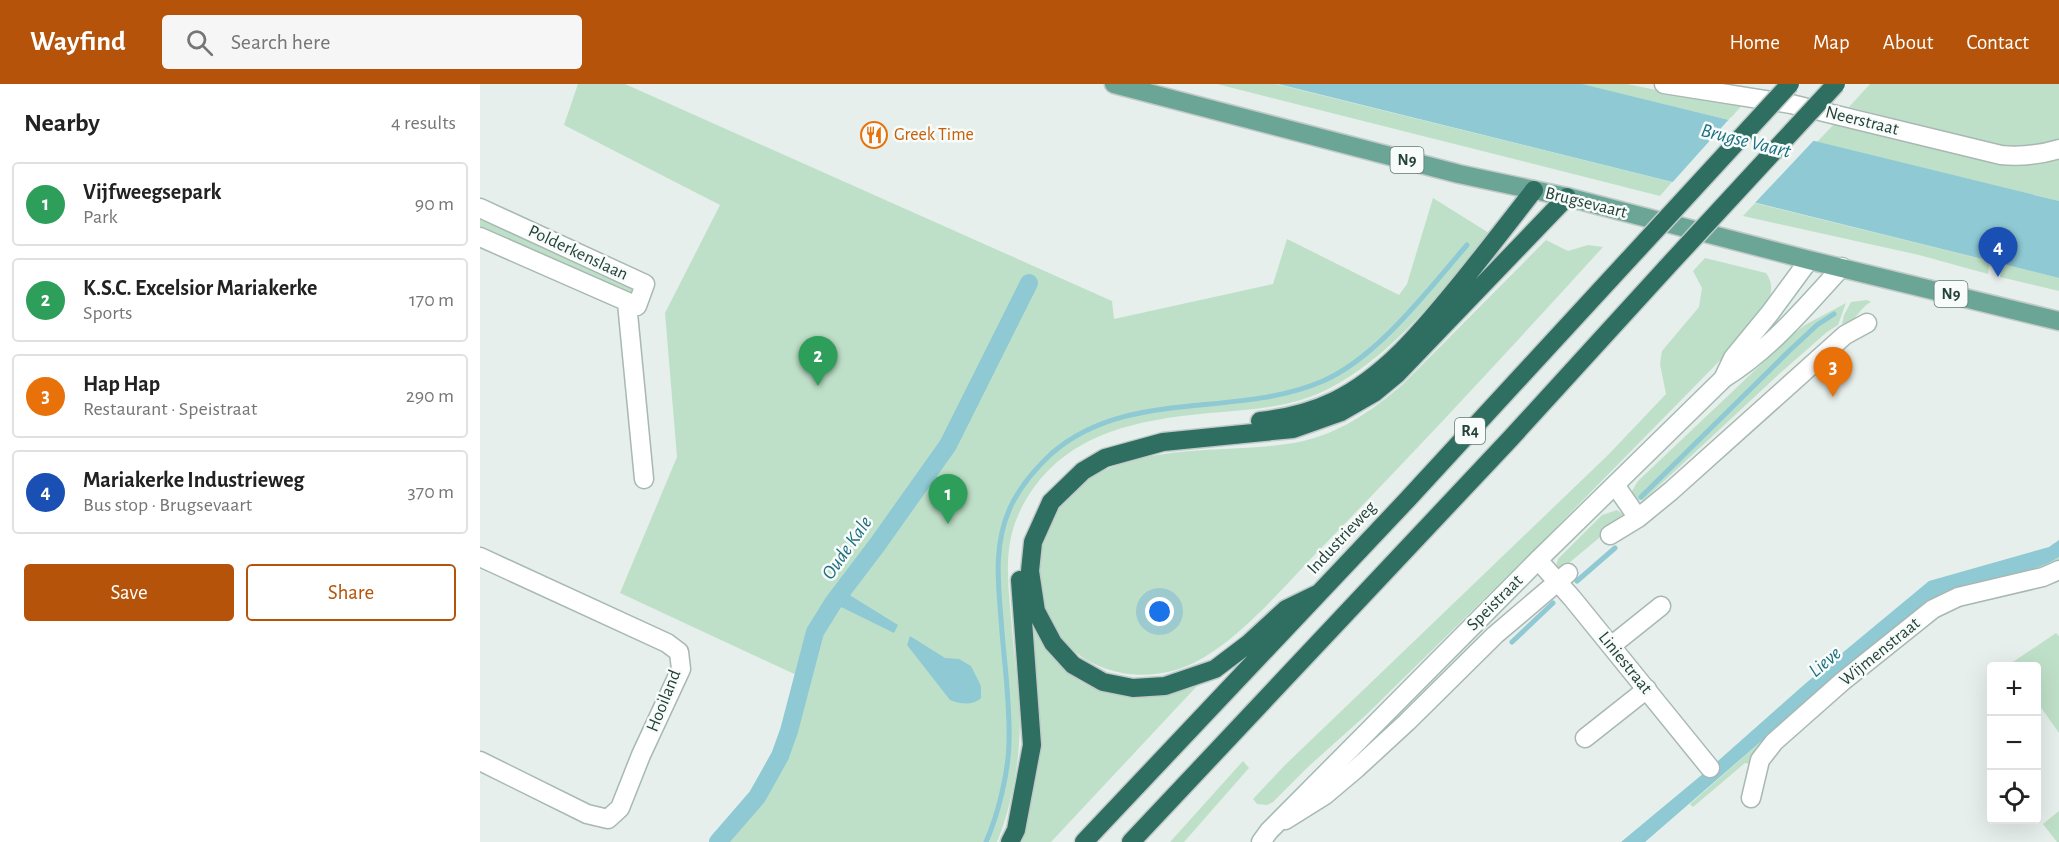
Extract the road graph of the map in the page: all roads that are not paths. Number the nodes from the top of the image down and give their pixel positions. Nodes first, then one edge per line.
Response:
1 (1114, 84) edge
2 (1664, 84) edge
3 (1790, 84) edge
4 (1836, 84) edge
5 (1698, 86) edge
6 (2059, 149) edge
7 (1534, 190) junction
8 (1568, 197) junction
9 (480, 208) edge
10 (480, 237) edge
11 (1809, 260) junction
12 (1842, 267) junction
13 (627, 303) junction
14 (2059, 321) edge
15 (1867, 323) dead end
16 (1724, 378) junction
17 (644, 479) dead end
18 (1615, 485) junction
19 (1638, 518) junction
20 (1610, 535) dead end
21 (480, 557) edge
22 (1538, 560) junction
23 (2059, 570) edge
24 (1563, 577) junction
25 (1319, 592) junction
26 (1661, 606) dead end
27 (1611, 646) junction
28 (1647, 689) junction
29 (1585, 738) dead end
30 (480, 761) edge
31 (1710, 768) dead end
32 (1751, 798) dead end
33 (1265, 836) edge
34 (1010, 842) edge
35 (1084, 842) edge
36 (1131, 842) edge

1 - 7 main road, Brugsevaart / N9
2 - 5 street, Neerstraat
3 - 25 highway, Industrieweg / R4, bridge
4 - 36 highway, R4, bridge
5 - 6 street, Neerstraat
7 - 8 main road, Brugsevaart / N9
7 - 34 highway
8 - 11 main road, Brugsevaart / N9
8 - 25 highway
9 - 13 street, Polderkenslaan
10 - 13 street, Polderkenslaan
11 - 12 main road, Brugsevaart / N9
11 - 16 street, Speistraat
12 - 14 main road, Brugsevaart / N9
12 - 16 street, Speistraat
13 - 17 street, Polderkenslaan
15 - 19 street
16 - 18 street, Speistraat
18 - 19 street
18 - 22 street, Speistraat
19 - 20 street
21 - 30 street, Hooiland
22 - 24 street, Liniestraat
22 - 33 street, Speistraat
23 - 32 street, Wijmenstraat
24 - 27 street, Liniestraat
24 - 33 street, Speistraat
25 - 35 highway, Industrieweg / R4
26 - 27 street
27 - 28 street, Liniestraat
28 - 29 street
28 - 31 street, Liniestraat

